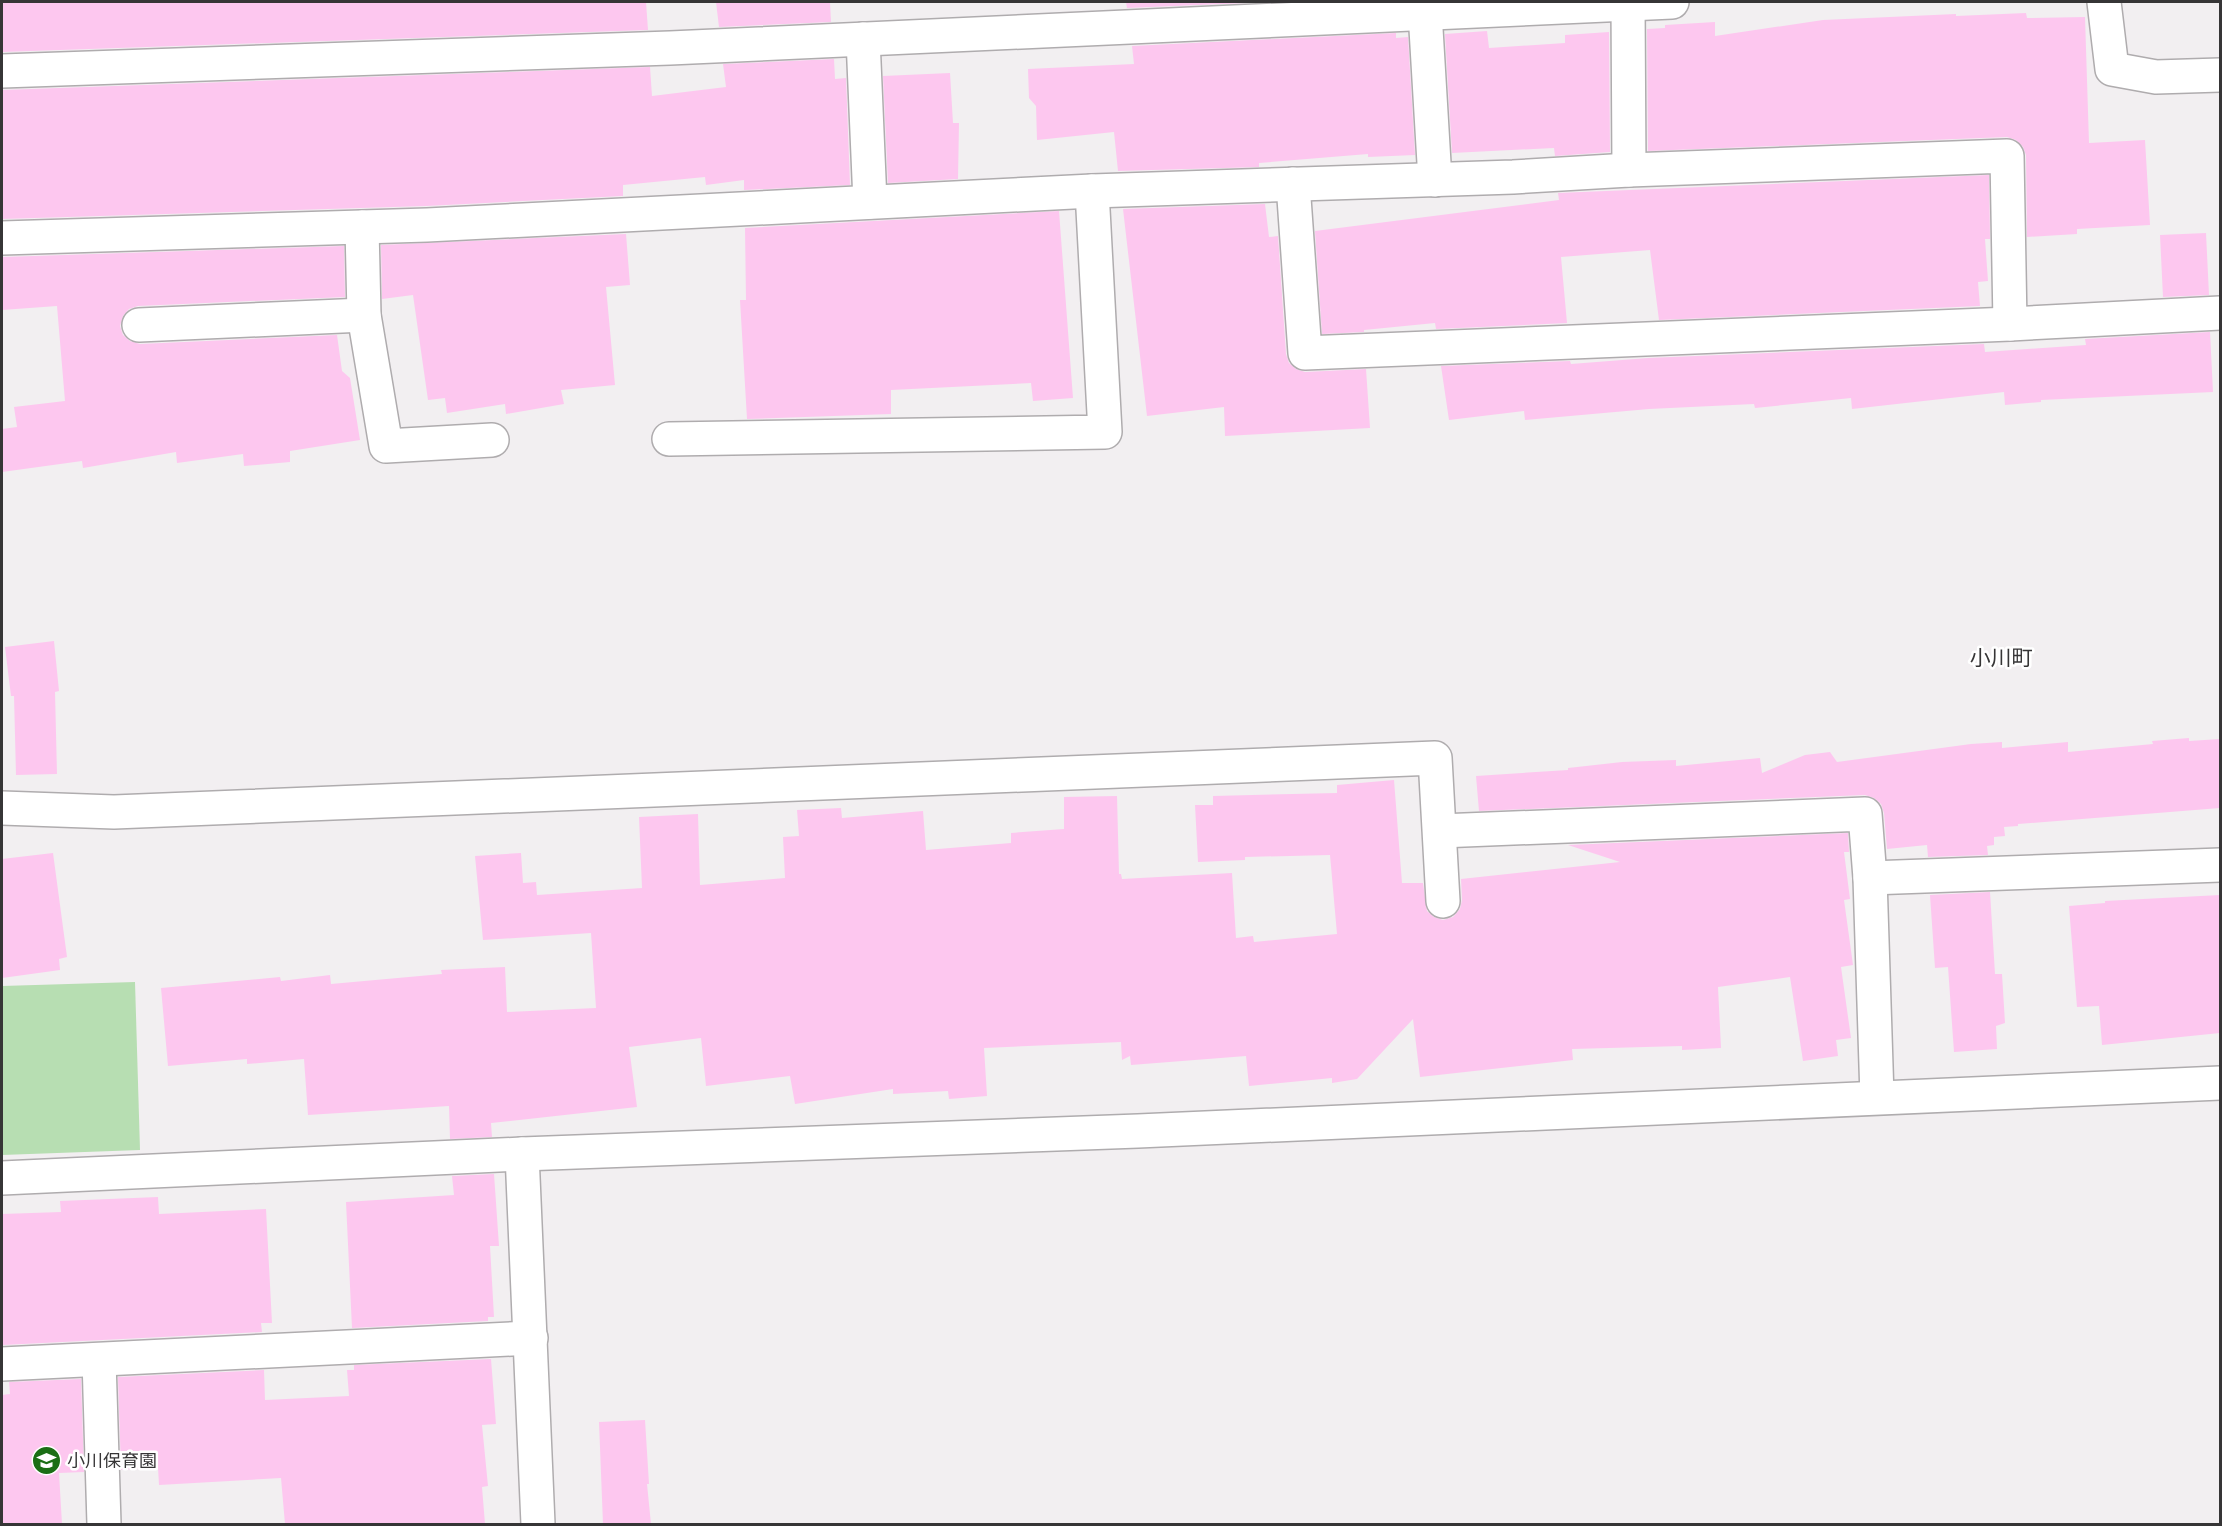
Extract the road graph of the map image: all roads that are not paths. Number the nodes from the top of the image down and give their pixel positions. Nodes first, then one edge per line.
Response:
1 (1672, 2) edge
2 (2104, 2) edge
3 (1628, 3) junction
4 (1425, 12) junction
5 (863, 39) junction
6 (2, 71) edge
7 (2220, 75) edge
8 (1629, 170) junction
9 (1435, 180) junction
10 (1293, 184) junction
11 (1092, 191) junction
12 (870, 202) junction
13 (362, 227) junction
14 (2, 238) edge
15 (2220, 313) edge
16 (364, 315) junction
17 (2010, 324) junction
18 (139, 325) dead end
19 (669, 439) dead end
20 (492, 440) dead end
21 (2, 808) edge
22 (1440, 831) junction
23 (2220, 865) edge
24 (1870, 878) junction
25 (1443, 901) dead end
26 (2220, 1083) edge
27 (1877, 1097) junction
28 (522, 1154) junction
29 (2, 1178) edge
30 (531, 1338) junction
31 (99, 1360) junction
32 (2, 1364) edge
33 (104, 1524) edge
34 (538, 1524) edge

1 - 3 street
2 - 7 street
3 - 4 street
3 - 8 street
4 - 5 street
4 - 9 street
5 - 6 street
5 - 12 street
8 - 9 street
8 - 17 street
9 - 10 street
10 - 11 street
10 - 17 street
11 - 12 street
11 - 19 street
12 - 13 street
13 - 14 street
13 - 16 street
15 - 17 street
16 - 18 street
16 - 20 street
21 - 22 street
22 - 24 street
22 - 25 street
23 - 24 street
24 - 27 street
26 - 27 street
27 - 28 street
28 - 29 street
28 - 30 street
30 - 31 street
30 - 34 street
31 - 32 street
31 - 33 street

